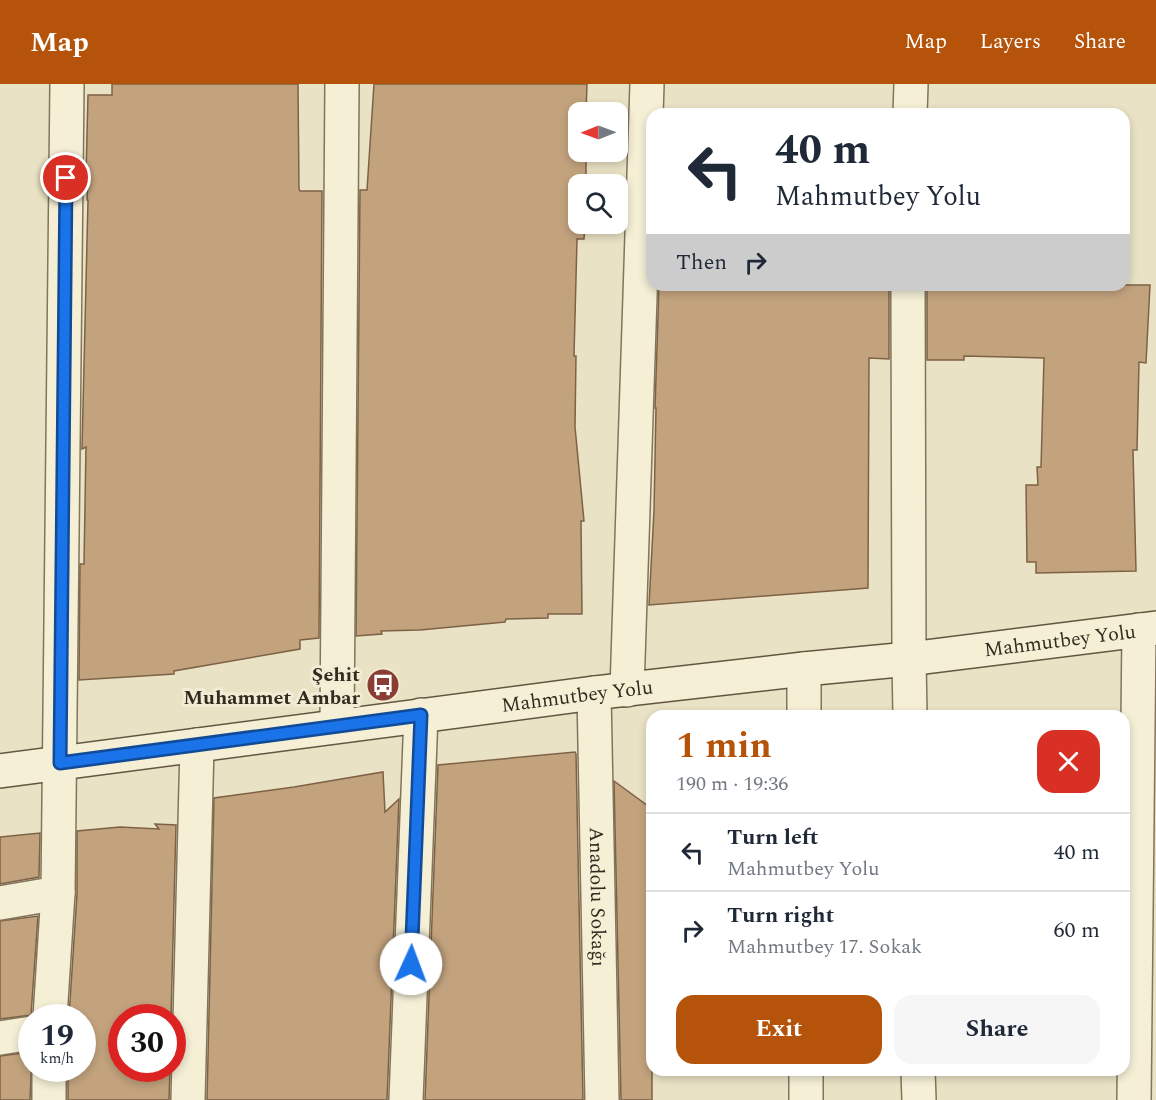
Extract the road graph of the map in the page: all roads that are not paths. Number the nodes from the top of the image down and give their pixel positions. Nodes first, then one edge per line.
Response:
1 (68, 84) edge
2 (342, 84) edge
3 (647, 84) edge
4 (911, 84) edge
5 (646, 108) edge
6 (910, 108) edge
7 (646, 114) edge
8 (908, 291) edge
9 (1148, 629) edge
10 (909, 659) junction
11 (804, 669) junction
12 (627, 690) junction
13 (594, 693) junction
14 (804, 710) edge
15 (910, 710) edge
16 (421, 715) junction
17 (338, 726) junction
18 (197, 745) junction
19 (60, 763) junction
20 (0, 771) edge
21 (58, 893) junction
22 (0, 903) edge
23 (51, 1004) edge
24 (18, 1035) edge
25 (0, 1038) edge
26 (806, 1076) edge
27 (918, 1076) edge
28 (49, 1082) edge
29 (49, 1100) edge
30 (188, 1100) edge
31 (406, 1100) edge
32 (602, 1100) edge
33 (806, 1100) edge
34 (919, 1100) edge
35 (1134, 1100) edge

1 - 19 street
2 - 17 street
3 - 5 street
4 - 6 street
7 - 12 street
8 - 10 street
9 - 10 street, Mahmutbey Yolu
9 - 35 street
10 - 11 street, Mahmutbey Yolu
10 - 15 street
11 - 12 street, Mahmutbey Yolu
11 - 14 street
12 - 13 street, Mahmutbey Yolu
13 - 16 street, Mahmutbey Yolu
13 - 32 street, Anadolu Sokağı
16 - 17 street, Mahmutbey Yolu
16 - 31 street
17 - 18 street, Mahmutbey Yolu
18 - 19 street, Mahmutbey Yolu
18 - 30 street
19 - 20 street, Mahmutbey Yolu
19 - 21 street
21 - 22 street
21 - 23 street
24 - 25 street
26 - 33 street
27 - 34 street
28 - 29 street

